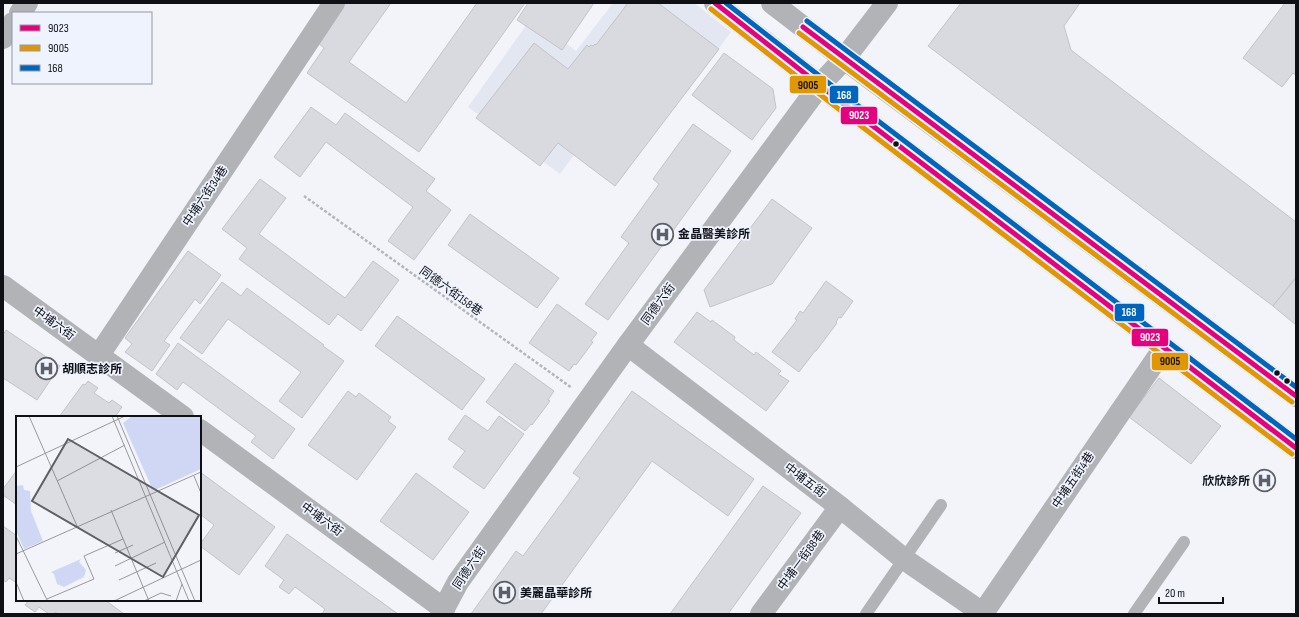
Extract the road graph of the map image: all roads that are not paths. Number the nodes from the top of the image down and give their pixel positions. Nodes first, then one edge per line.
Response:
1 (27, 3) edge
2 (334, 3) edge
3 (715, 3) edge
4 (772, 3) edge
5 (887, 3) edge
6 (21, 12) edge
7 (12, 24) edge
8 (3, 38) edge
9 (844, 59) junction
10 (820, 85) junction
11 (3, 286) edge
12 (628, 345) junction
13 (1164, 348) junction
14 (99, 355) junction
15 (1296, 396) edge
16 (182, 416) edge
17 (201, 431) edge
18 (1296, 448) edge
19 (941, 505) dead end
20 (840, 507) junction
21 (1184, 542) dead end
22 (904, 559) junction
23 (442, 612) edge
24 (761, 614) edge
25 (866, 614) edge
26 (983, 614) edge
27 (1134, 614) edge

1 - 6 street
2 - 14 street, 中埔六街34巷
3 - 10 street
4 - 9 street
5 - 9 street, 同德六街
7 - 8 street
9 - 10 street, 同德六街
9 - 15 street
10 - 12 street, 同德六街
10 - 13 street
11 - 14 street, 中埔六街
12 - 20 street, 中埔五街
12 - 23 street, 同德六街
13 - 18 street
13 - 26 street, 中埔五街4巷
14 - 16 street, 中埔六街
17 - 23 street, 中埔六街
19 - 22 lane
20 - 22 street, 中埔五街
20 - 24 street, 中埔一街88巷
21 - 27 lane
22 - 25 lane
22 - 26 street, 中埔五街

